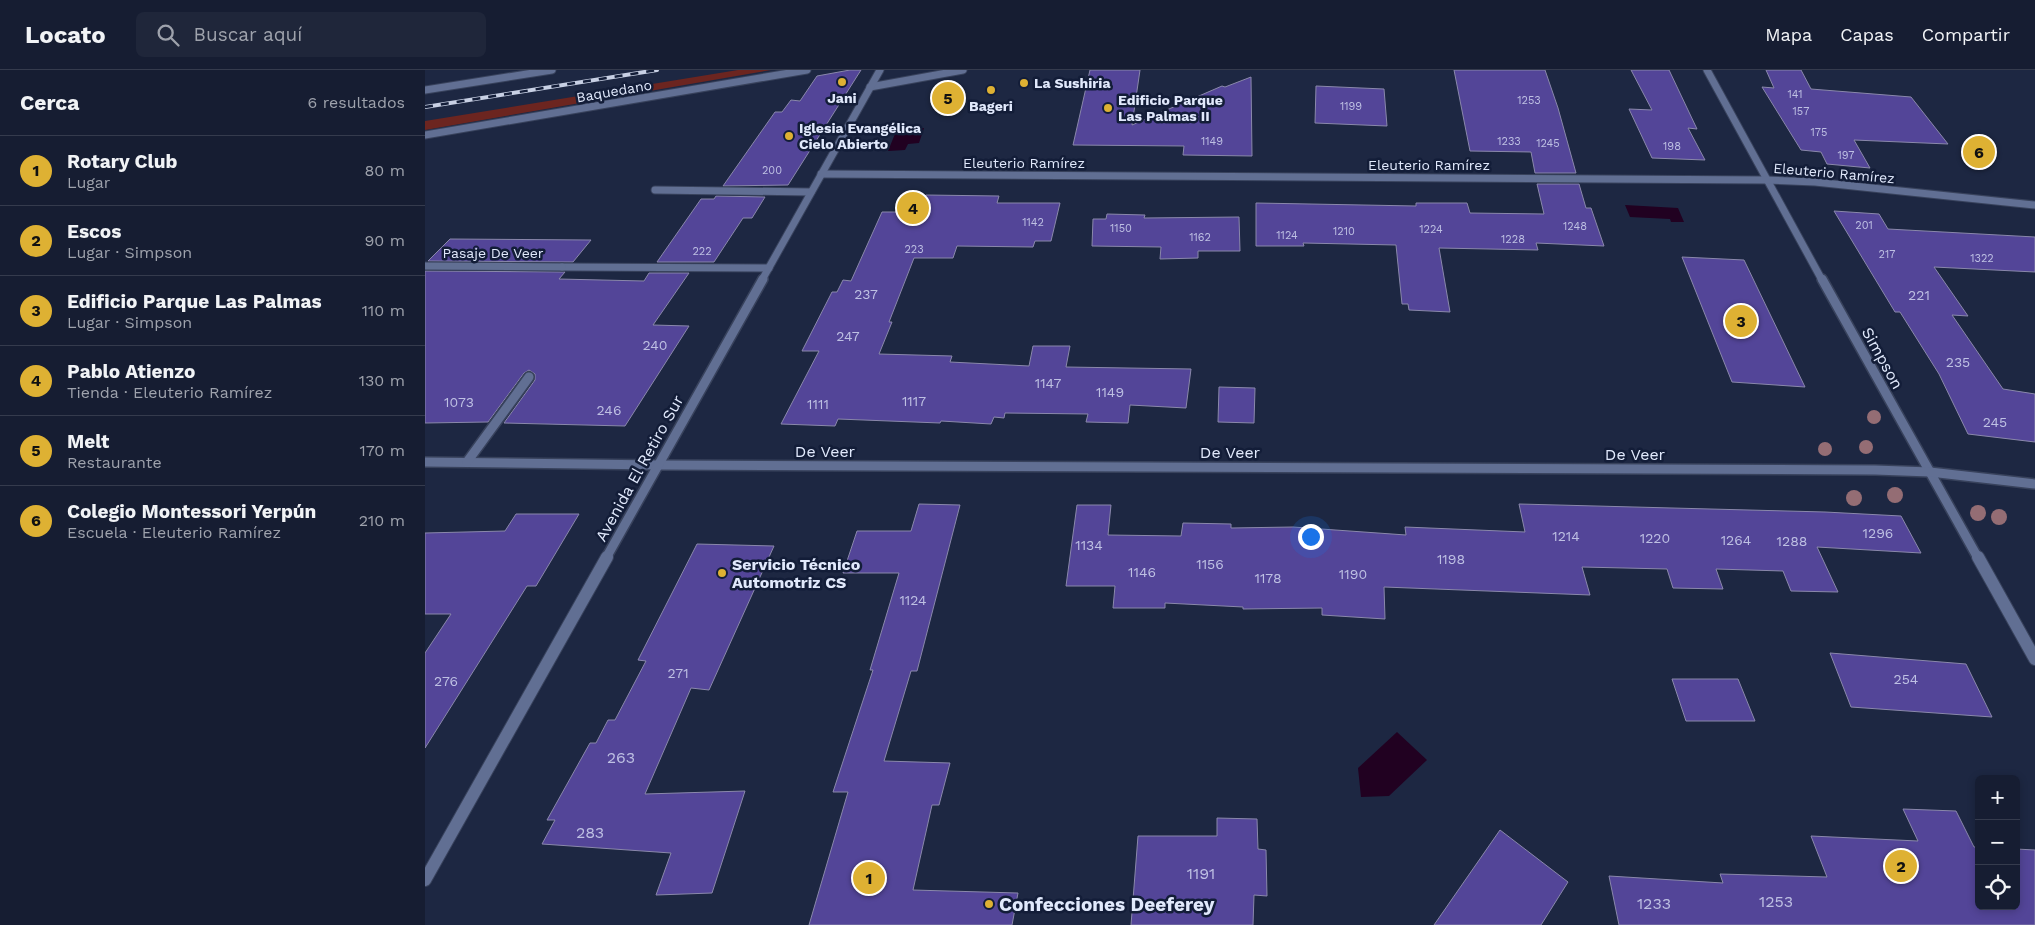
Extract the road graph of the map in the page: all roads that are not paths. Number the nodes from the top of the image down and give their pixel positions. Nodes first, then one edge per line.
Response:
1 (552, 70) edge
2 (807, 70) edge
3 (879, 70) edge
4 (963, 70) edge
5 (1707, 70) edge
6 (870, 87) junction
7 (425, 90) edge
8 (425, 135) edge
9 (821, 174) junction
10 (1766, 180) junction
11 (655, 190) dead end
12 (811, 192) junction
13 (2035, 205) edge
14 (425, 266) edge
15 (769, 268) junction
16 (529, 376) dead end
17 (425, 462) edge
18 (467, 462) junction
19 (658, 465) junction
20 (1930, 472) junction
21 (2035, 484) edge
22 (2035, 659) edge
23 (425, 880) edge

1 - 7 street
2 - 8 street, Baquedano
3 - 6 street, Avenida El Retiro Sur
4 - 6 street
5 - 10 street, Simpson
6 - 9 street, Avenida El Retiro Sur
9 - 10 street, Eleuterio Ramírez
9 - 12 street, Avenida El Retiro Sur
10 - 13 street, Eleuterio Ramírez
10 - 20 street, Simpson
11 - 12 street
12 - 15 street, Avenida El Retiro Sur
14 - 15 street, Pasaje De Veer
15 - 19 street, Avenida El Retiro Sur
16 - 18 street
17 - 18 street, De Veer
18 - 19 street, De Veer
19 - 20 street, De Veer
19 - 23 street, Avenida El Retiro Sur
20 - 21 street, De Veer
20 - 22 street, Simpson

